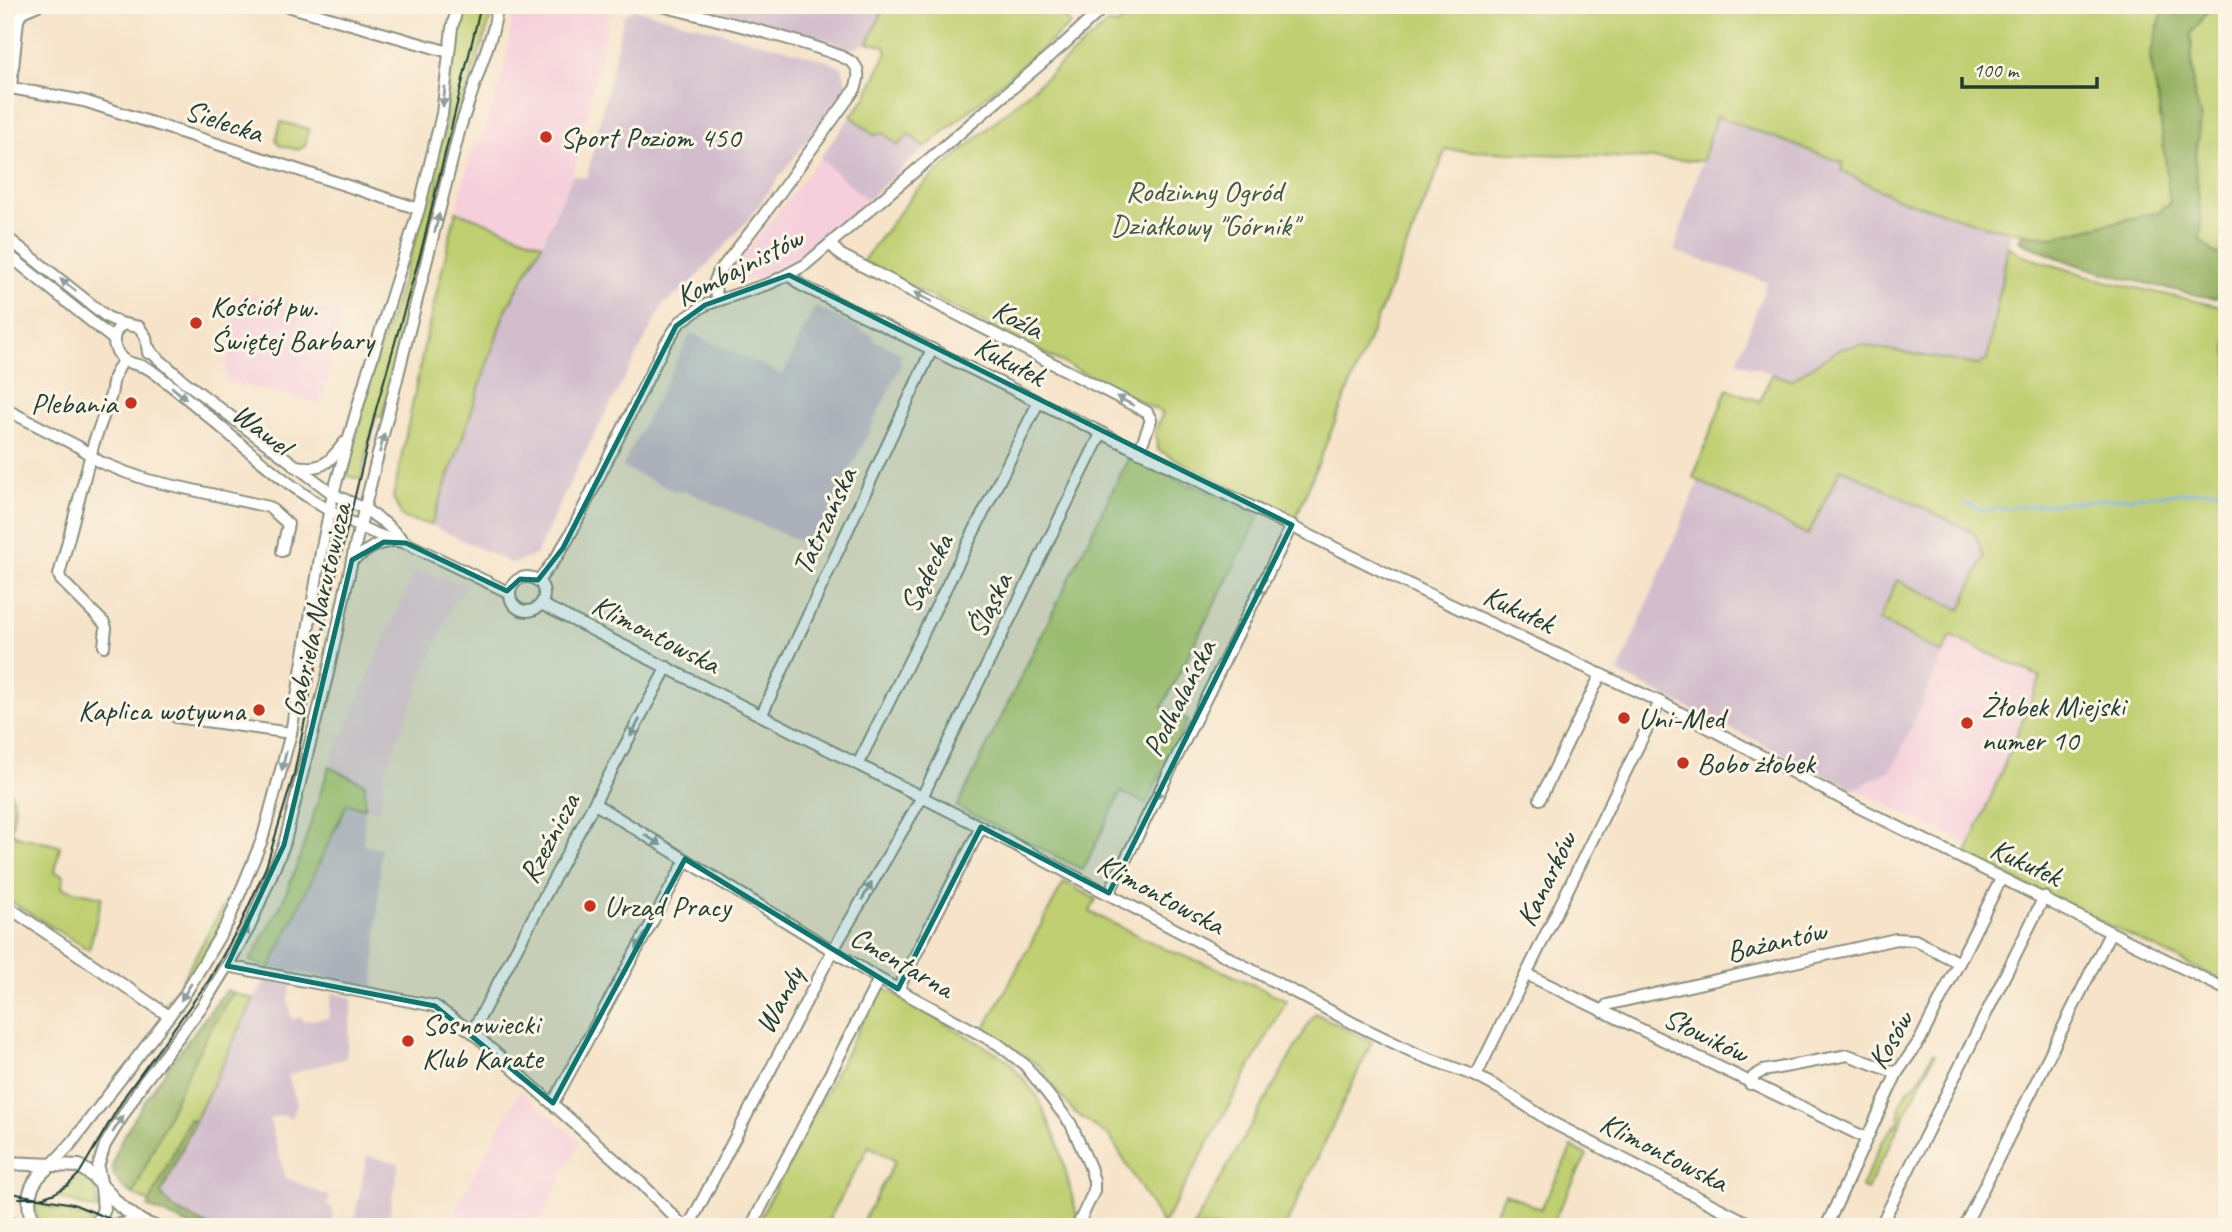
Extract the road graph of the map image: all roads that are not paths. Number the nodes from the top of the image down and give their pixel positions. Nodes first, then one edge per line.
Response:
1 (38, 5) edge
2 (284, 5) edge
3 (458, 5) edge
4 (498, 5) edge
5 (658, 5) edge
6 (1106, 5) edge
7 (449, 52) junction
8 (8, 88) edge
9 (419, 209) junction
10 (5, 236) edge
11 (831, 245) junction
12 (5, 252) edge
13 (789, 275) junction
14 (718, 300) junction
15 (123, 324) junction
16 (113, 339) junction
17 (149, 348) junction
18 (932, 349) junction
19 (123, 359) junction
20 (138, 363) junction
21 (1038, 403) junction
22 (5, 409) edge
23 (1101, 434) junction
24 (348, 438) junction
25 (1139, 452) junction
26 (91, 454) junction
27 (292, 466) junction
28 (333, 494) junction
29 (365, 509) junction
30 (329, 512) junction
31 (360, 526) junction
32 (1292, 526) junction
33 (392, 541) junction
34 (405, 543) junction
35 (282, 551) dead end
36 (352, 560) junction
37 (538, 580) junction
38 (510, 593) junction
39 (541, 604) junction
40 (104, 646) dead end
41 (667, 667) junction
42 (1601, 674) junction
43 (1660, 702) junction
44 (762, 714) junction
45 (176, 717) dead end
46 (291, 733) junction
47 (858, 764) junction
48 (922, 797) junction
49 (1540, 799) dead end
50 (595, 804) junction
51 (981, 827) junction
52 (686, 860) junction
53 (2001, 879) junction
54 (1109, 893) junction
55 (2043, 897) junction
56 (5, 905) edge
57 (2110, 933) junction
58 (833, 950) junction
59 (1958, 962) junction
60 (227, 966) junction
61 (1527, 974) junction
62 (879, 979) junction
63 (898, 989) junction
64 (2227, 990) edge
65 (1603, 1012) junction
66 (169, 1016) junction
67 (472, 1032) junction
68 (1898, 1073) junction
69 (1476, 1076) junction
70 (1750, 1084) junction
71 (553, 1104) junction
72 (1866, 1138) junction
73 (5, 1163) edge
74 (51, 1166) junction
75 (102, 1187) junction
76 (5, 1222) edge
77 (149, 1224) edge
78 (20, 1227) edge
79 (34, 1227) edge
80 (96, 1227) edge
81 (106, 1227) edge
82 (684, 1227) edge
83 (751, 1227) edge
84 (1077, 1227) edge
85 (1756, 1227) edge
86 (1826, 1227) edge
87 (1880, 1227) edge
88 (1964, 1227) edge

1 - 8 street, Sielecka
2 - 7 street
3 - 7 street, Gabriela Narutowicza
29 -> 4 street, Gabriela Narutowicza
5 - 14 street
6 - 11 street, Kombajnistów
7 -> 9 street, Gabriela Narutowicza
8 - 9 street, Sielecka
9 - 24 street, Gabriela Narutowicza
15 -> 10 street
11 - 13 street, Kombajnistów
25 -> 11 street, Koźla
12 - 16 street
13 - 14 street, Kombajnistów
13 - 18 street, Kukułek
14 - 37 street, Kombajnistów
15 - 16 street
15 - 17 street
16 - 19 street
17 - 20 street
17 - 27 street, Wawel
18 - 21 street, Kukułek
18 - 44 street, Tatrzańska
19 - 20 street
19 - 26 street
20 -> 30 street, Wawel
21 - 23 street, Kukułek
21 - 47 street, Sądecka
22 - 26 street
23 - 25 street, Kukułek
23 - 48 street, Śląska
24 - 27 street, Gabriela Narutowicza
24 - 28 street, Gabriela Narutowicza
25 - 32 street, Kukułek
26 - 35 street
26 - 40 street
27 - 28 street, Wawel
28 - 29 street, Wawel
28 - 30 street, Gabriela Narutowicza
29 - 31 street, Gabriela Narutowicza
29 - 34 street
30 - 31 street, Wawel
30 - 46 street, Gabriela Narutowicza
31 - 33 street, Wawel
31 - 36 street, Gabriela Narutowicza
32 - 42 street, Kukułek
32 -> 54 street, Podhalańska
33 - 34 street, Wawel
33 - 36 street
34 - 38 street
60 -> 36 street, Gabriela Narutowicza
37 - 38 street
37 - 39 street
38 - 39 street
39 - 41 street, Klimontowska
41 - 44 street, Klimontowska
41 -> 50 street, Rzeźnicza
42 - 43 street, Kukułek
42 - 49 street
43 - 53 street, Kukułek
43 - 61 street, Kanarków
44 - 47 street, Klimontowska
45 - 46 street
46 -> 66 street, Gabriela Narutowicza
47 - 48 street, Klimontowska
48 - 51 street, Klimontowska
58 -> 48 street, Wandy
50 -> 52 street, Cmentarna
50 - 67 street, Rzeźnicza
51 - 54 street, Klimontowska
51 - 63 street
52 - 58 street, Cmentarna
52 -> 71 street
53 - 55 street, Kukułek
53 - 59 street, Kosów
54 - 69 street, Klimontowska
55 - 57 street, Kukułek
55 - 87 street
56 - 66 street
57 - 64 street, Kukułek
57 - 88 street
58 - 62 street, Cmentarna
58 - 82 street, Wandy
59 - 65 street, Bażantów
59 - 68 street, Kosów
60 - 67 street
75 -> 60 street, Gabriela Narutowicza
61 - 65 street, Słowików
61 - 69 street, Kanarków
62 - 63 street, Cmentarna
62 - 83 street
63 - 84 street, Cmentarna
65 - 70 street, Słowików
66 - 74 street, Gabriela Narutowicza
67 - 71 street
68 - 70 street
68 - 72 street, Kosów
69 - 85 street, Klimontowska
70 - 72 street, Słowików
71 - 82 street
72 - 86 street, Kosów
73 - 74 main road
74 - 75 main road
74 - 79 main road
75 - 77 main road
75 - 80 main road
76 - 78 main road
77 - 81 main road

